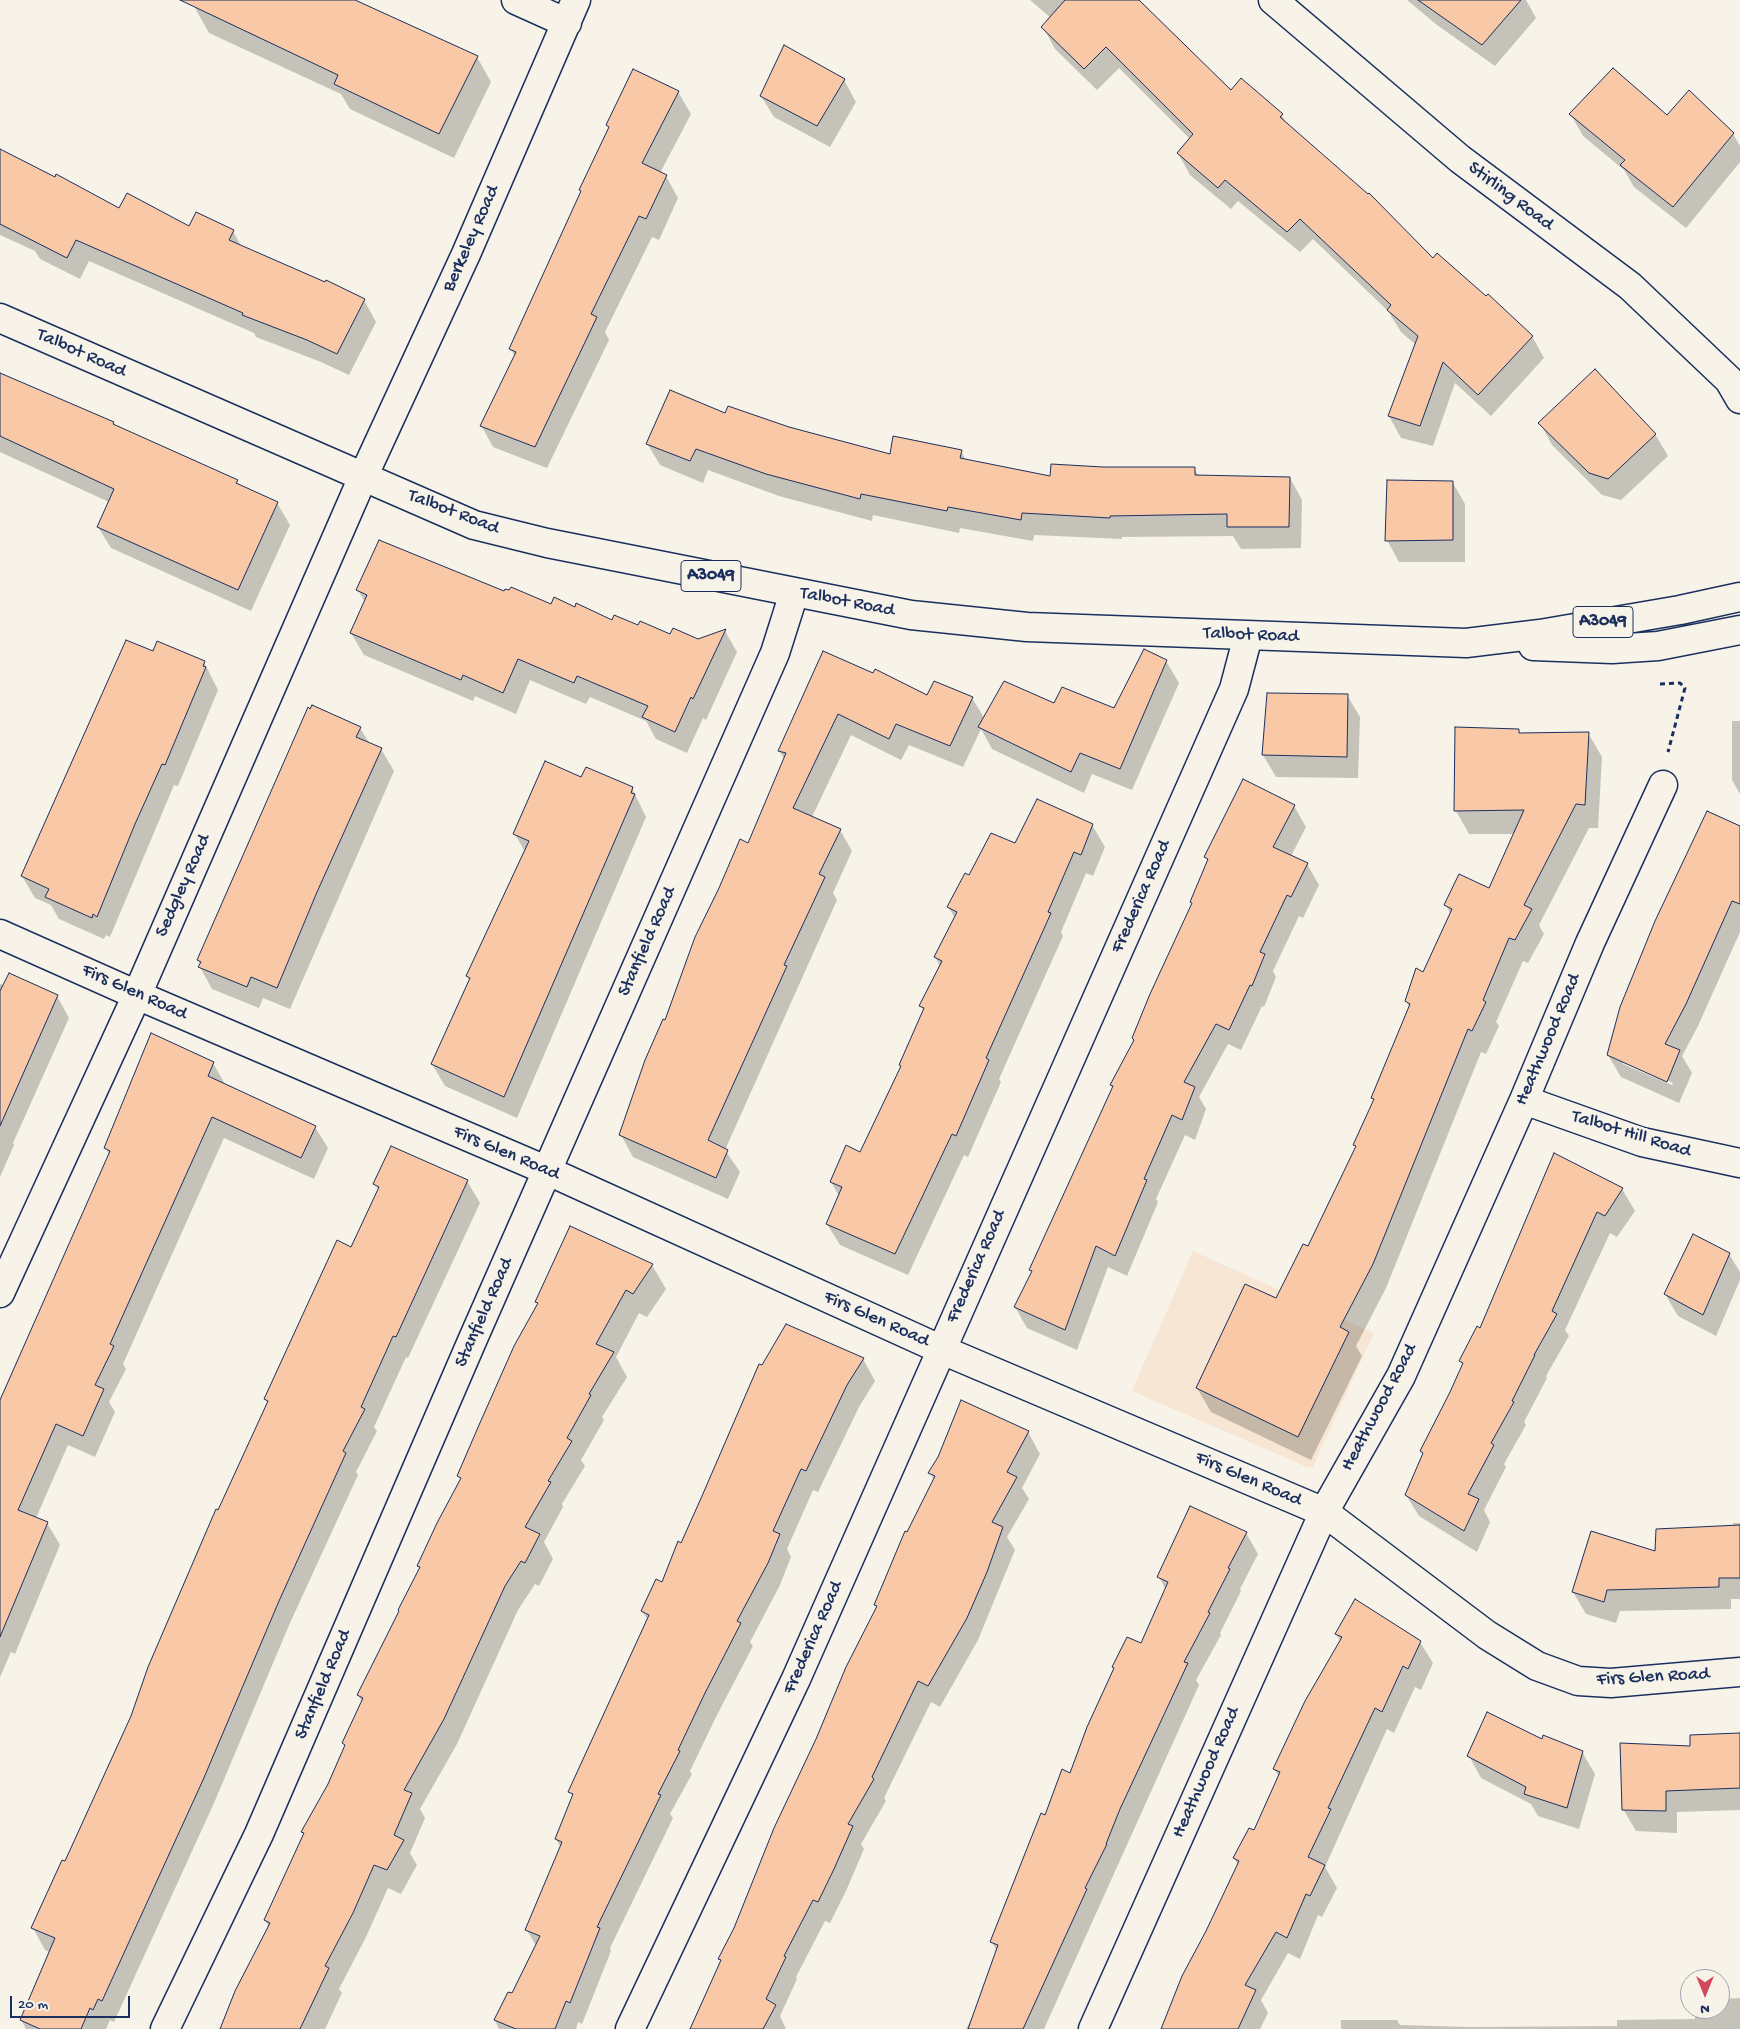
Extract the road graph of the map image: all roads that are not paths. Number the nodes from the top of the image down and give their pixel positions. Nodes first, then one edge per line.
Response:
1 (516, 0) edge
2 (1274, 0) edge
3 (572, 12) edge
4 (0, 318) edge
5 (1740, 399) edge
6 (363, 477) junction
7 (794, 593) junction
8 (1740, 597) edge
9 (1740, 630) edge
10 (1248, 636) junction
11 (1466, 643) junction
12 (1663, 785) road end
13 (0, 934) edge
14 (137, 995) junction
15 (1524, 1100) junction
16 (1740, 1163) edge
17 (548, 1171) junction
18 (0, 1293) edge
19 (940, 1350) junction
20 (1324, 1512) junction
21 (1740, 1672) edge
22 (165, 2029) edge
23 (630, 2029) edge
24 (1093, 2029) edge

1 - 3 street
2 - 5 street, Stirling Road
3 - 6 street, Berkeley Road
4 - 6 street, Talbot Road / A3049
6 - 7 street, Talbot Road / A3049
6 - 14 street, Sedgley Road
7 - 10 street, Talbot Road / A3049
7 - 17 street, Stanfield Road
8 - 11 street, Talbot Road / A3049
9 - 11 street, A3049
10 - 11 street, Talbot Road / A3049
10 - 19 street, Frederica Road
12 - 15 street, Heathwood Road
13 - 14 street, Firs Glen Road
14 - 17 street, Firs Glen Road
14 - 18 street, Sedgley Road
15 - 16 street, Talbot Hill Road
15 - 20 street, Heathwood Road
17 - 19 street, Firs Glen Road
17 - 22 street, Stanfield Road
19 - 20 street, Firs Glen Road
19 - 23 street, Frederica Road
20 - 21 street, Firs Glen Road
20 - 24 street, Heathwood Road

